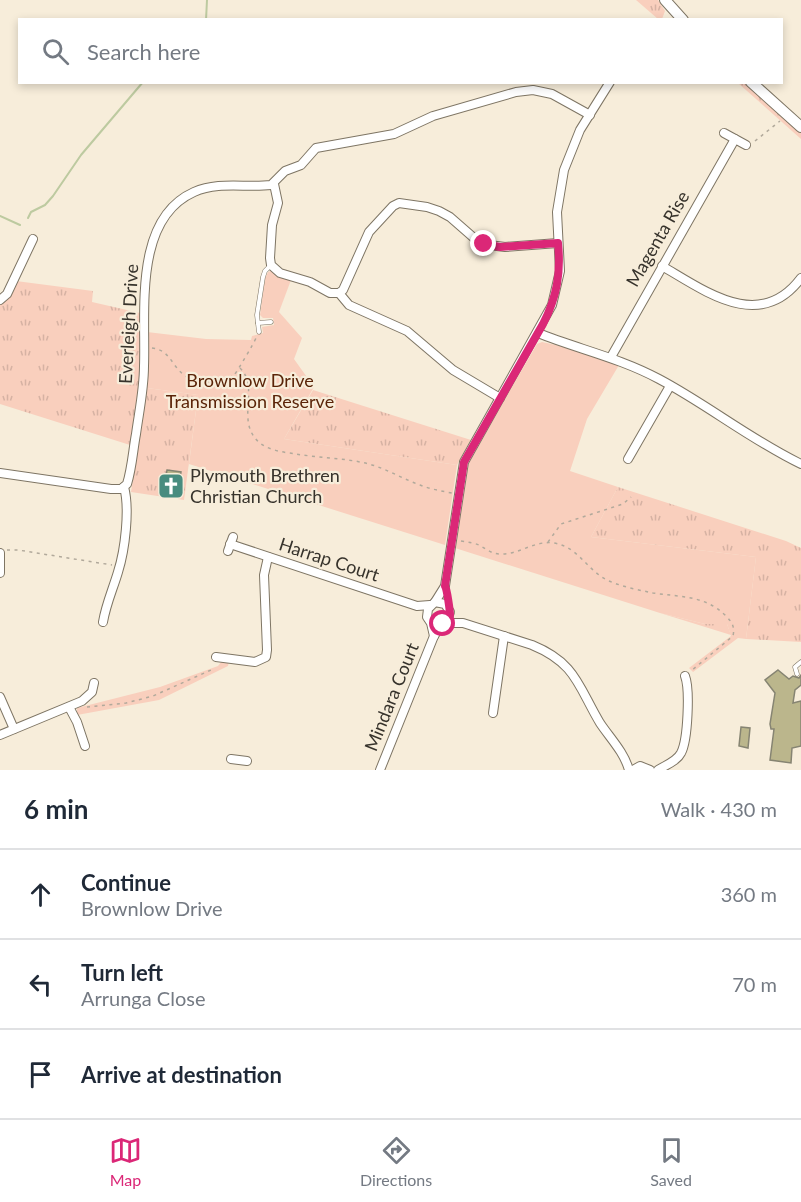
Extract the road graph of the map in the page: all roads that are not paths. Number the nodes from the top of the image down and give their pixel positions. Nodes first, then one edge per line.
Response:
1 (665, 0) edge
2 (675, 17) edge
3 (609, 84) edge
4 (753, 84) edge
5 (590, 115) junction
6 (801, 127) edge
7 (724, 133) dead end
8 (735, 139) junction
9 (746, 145) dead end
10 (274, 184) junction
11 (33, 239) dead end
12 (558, 243) junction
13 (271, 265) junction
14 (662, 266) junction
15 (801, 278) edge
16 (339, 293) junction
17 (0, 300) edge
18 (271, 322) dead end
19 (258, 323) junction
20 (260, 332) road end
21 (538, 333) junction
22 (610, 357) junction
23 (670, 386) junction
24 (500, 398) junction
25 (628, 459) dead end
26 (801, 464) edge
27 (0, 473) edge
28 (124, 487) junction
29 (230, 544) dead end
30 (0, 553) edge
31 (268, 557) junction
32 (0, 573) edge
33 (445, 586) junction
34 (432, 604) junction
35 (417, 606) junction
36 (449, 610) junction
37 (429, 620) junction
38 (103, 622) dead end
39 (463, 623) junction
40 (443, 624) junction
41 (434, 636) junction
42 (504, 636) junction
43 (215, 660) road end
44 (801, 662) edge
45 (797, 674) dead end
46 (685, 676) road end
47 (94, 683) dead end
48 (0, 697) edge
49 (69, 708) junction
50 (494, 714) dead end
51 (14, 729) junction
52 (0, 735) edge
53 (85, 746) dead end
54 (239, 760) dead end
55 (634, 769) edge
56 (237, 770) edge
57 (380, 770) edge
58 (650, 770) edge
59 (658, 770) edge

1 - 2 street
3 - 5 street
4 - 6 street
5 - 10 street
5 - 12 street
7 - 8 street
8 - 9 street
8 - 14 street, Magenta Rise
10 - 13 street
10 - 28 street, Everleigh Drive
11 - 17 street
12 - 16 street
12 - 21 street
13 - 16 street
13 - 19 lane
14 - 15 street
14 - 22 street, Magenta Rise
16 - 24 street
18 - 19 lane
19 - 20 lane
21 - 22 street
21 - 24 street
22 - 23 street
23 - 25 street
23 - 26 street
24 - 33 street
27 - 28 street
28 - 38 street
29 - 31 street, Harrap Court
30 - 32 street
31 - 35 street, Harrap Court
31 - 43 street
33 - 34 street
33 - 36 street
34 - 35 street, Harrap Court
34 - 36 street
34 - 37 street
35 - 37 street, Harrap Court
36 - 39 street
36 - 40 street
37 - 40 street
37 - 41 street, Mindara Court
39 - 40 street
39 - 42 street
40 - 41 street, Mindara Court
41 - 57 street, Mindara Court
42 - 50 street
42 - 55 street
44 - 45 lane
46 - 59 street
47 - 49 street
48 - 51 street
49 - 51 street
49 - 53 street
51 - 52 street
54 - 56 street
55 - 58 street

